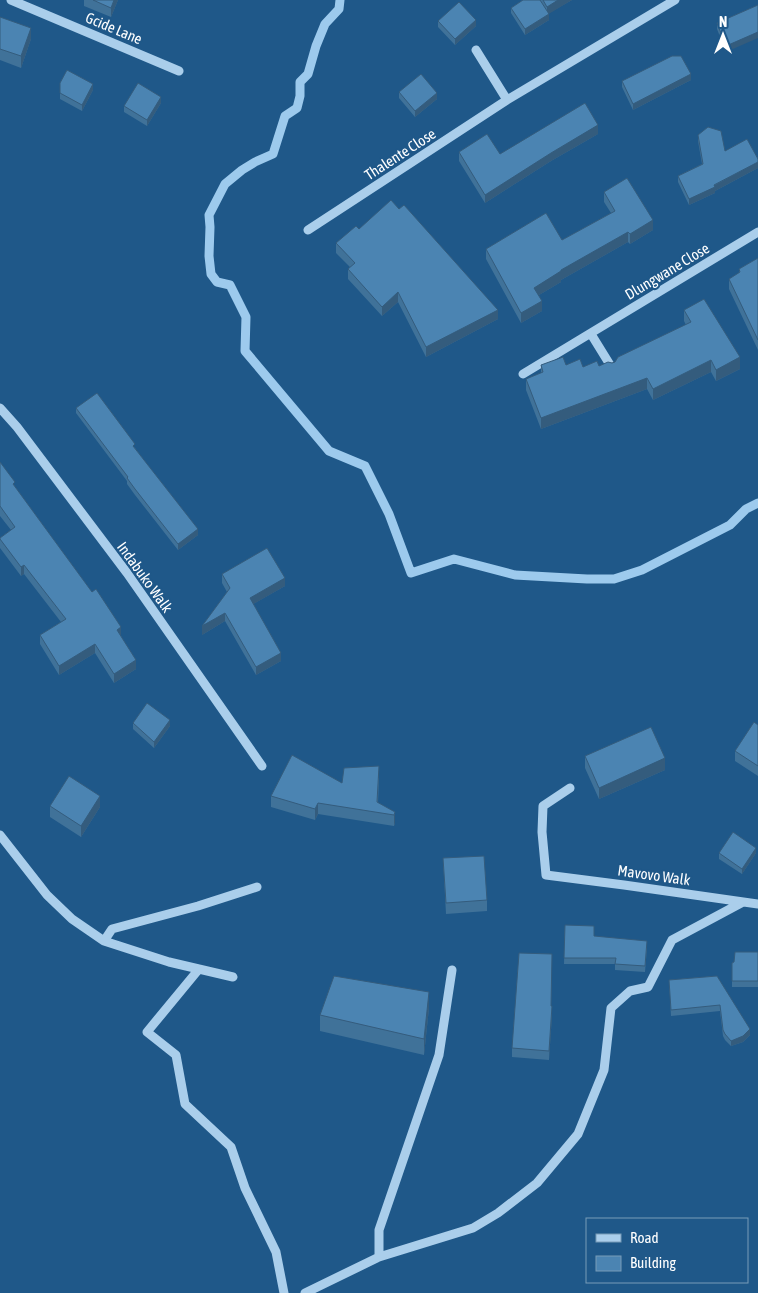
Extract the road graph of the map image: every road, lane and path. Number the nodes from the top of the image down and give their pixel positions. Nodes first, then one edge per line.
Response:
1 (11, 0) edge
2 (675, 0) edge
3 (476, 50) dead end
4 (180, 71) dead end
5 (507, 100) junction
6 (308, 230) dead end
7 (758, 232) edge
8 (590, 334) junction
9 (612, 368) edge
10 (523, 374) dead end
11 (0, 408) edge
12 (262, 766) dead end
13 (570, 788) dead end
14 (0, 836) edge
15 (257, 887) dead end
16 (743, 902) junction
17 (758, 904) edge
18 (104, 941) junction
19 (199, 969) junction
20 (452, 970) dead end
21 (233, 977) dead end
22 (379, 1257) junction
23 (284, 1293) edge
24 (306, 1293) edge

1 - 4 street, Gcide Lane
2 - 5 street, Thalente Close
3 - 5 street
5 - 6 street, Thalente Close
7 - 8 street, Dlungwane Close
8 - 9 street
8 - 10 street, Dlungwane Close
11 - 12 street, Indabuko Walk
13 - 16 street, Mavovo Walk
14 - 18 street
15 - 18 street
16 - 17 street, Mavovo Walk
16 - 22 street
18 - 19 street
19 - 21 street
19 - 23 street
20 - 22 street
22 - 24 street

